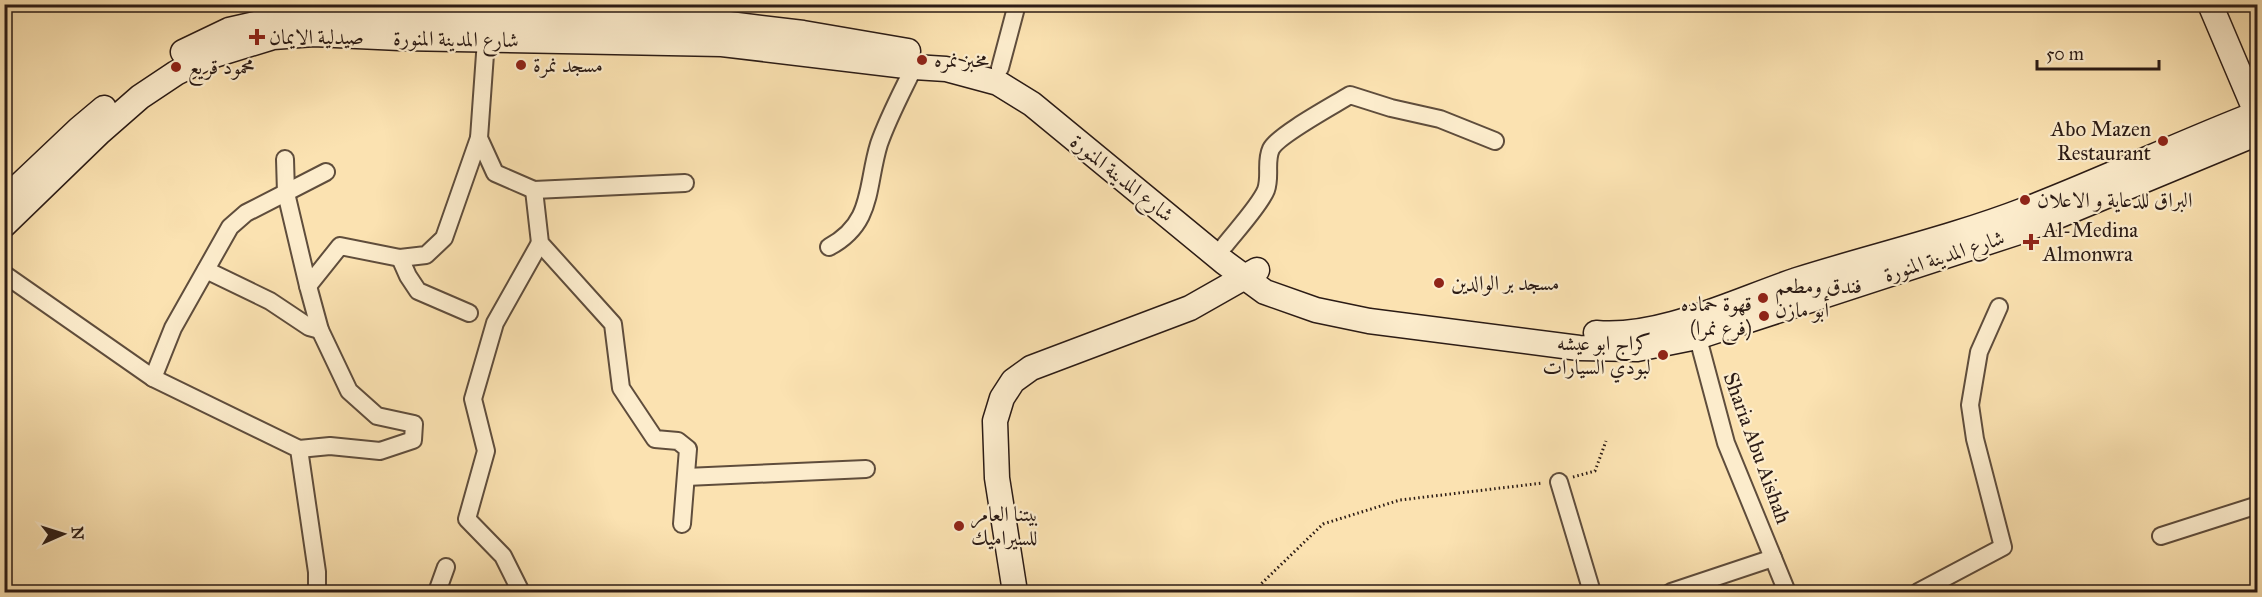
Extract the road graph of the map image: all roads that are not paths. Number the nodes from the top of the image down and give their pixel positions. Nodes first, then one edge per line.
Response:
1 (1017, 4) edge
2 (2210, 4) edge
3 (306, 11) edge
4 (388, 20) edge
5 (486, 40) junction
6 (914, 67) junction
7 (1000, 68) junction
8 (2257, 119) edge
9 (479, 138) junction
10 (1495, 141) dead end
11 (285, 159) dead end
12 (326, 172) dead end
13 (685, 183) dead end
14 (534, 190) junction
15 (286, 193) junction
16 (4, 200) edge
17 (4, 225) edge
18 (540, 243) junction
19 (1225, 245) junction
20 (829, 247) dead end
21 (400, 258) junction
22 (206, 270) junction
23 (1253, 273) junction
24 (4, 274) edge
25 (308, 286) junction
26 (2000, 307) dead end
27 (469, 313) dead end
28 (1695, 327) junction
29 (320, 330) junction
30 (153, 378) junction
31 (299, 449) junction
32 (866, 469) dead end
33 (686, 477) junction
34 (1559, 482) road end
35 (2258, 505) edge
36 (682, 524) dead end
37 (2161, 536) dead end
38 (1773, 558) junction
39 (446, 567) dead end
40 (317, 592) edge
41 (437, 592) edge
42 (521, 592) edge
43 (1015, 592) edge
44 (1592, 592) edge
45 (1671, 592) edge
46 (1786, 592) edge
47 (1918, 592) edge

1 - 7 street
2 - 8 street
3 - 4 street, شارع المدينة المنورة
3 - 16 street, شارع المدينة المنورة
4 - 5 street, شارع المدينة المنورة
4 - 7 street, شارع المدينة المنورة
4 - 17 street, شارع المدينة المنورة
5 - 6 street, شارع المدينة المنورة
5 - 9 street
6 - 20 street
6 - 23 street, شارع المدينة المنورة
7 - 19 street, شارع المدينة المنورة
8 - 28 street, شارع المدينة المنورة
9 - 14 street
9 - 21 street
10 - 19 street
11 - 15 street
12 - 15 street
13 - 14 street
14 - 18 street
15 - 22 street
15 - 25 street
18 - 33 street
18 - 42 street
19 - 23 street, شارع المدينة المنورة
21 - 25 street
21 - 27 street
22 - 29 street
22 - 30 street
23 - 28 street, شارع المدينة المنورة
23 - 43 street
24 - 30 street
25 - 29 street
26 - 47 street
28 - 38 street, Sharia Abu Aishah
29 - 31 street
30 - 31 street
31 - 40 street
32 - 33 street
33 - 36 street
34 - 44 street
35 - 37 street
38 - 45 street
38 - 46 street, Sharia Abu Aishah
39 - 41 street

